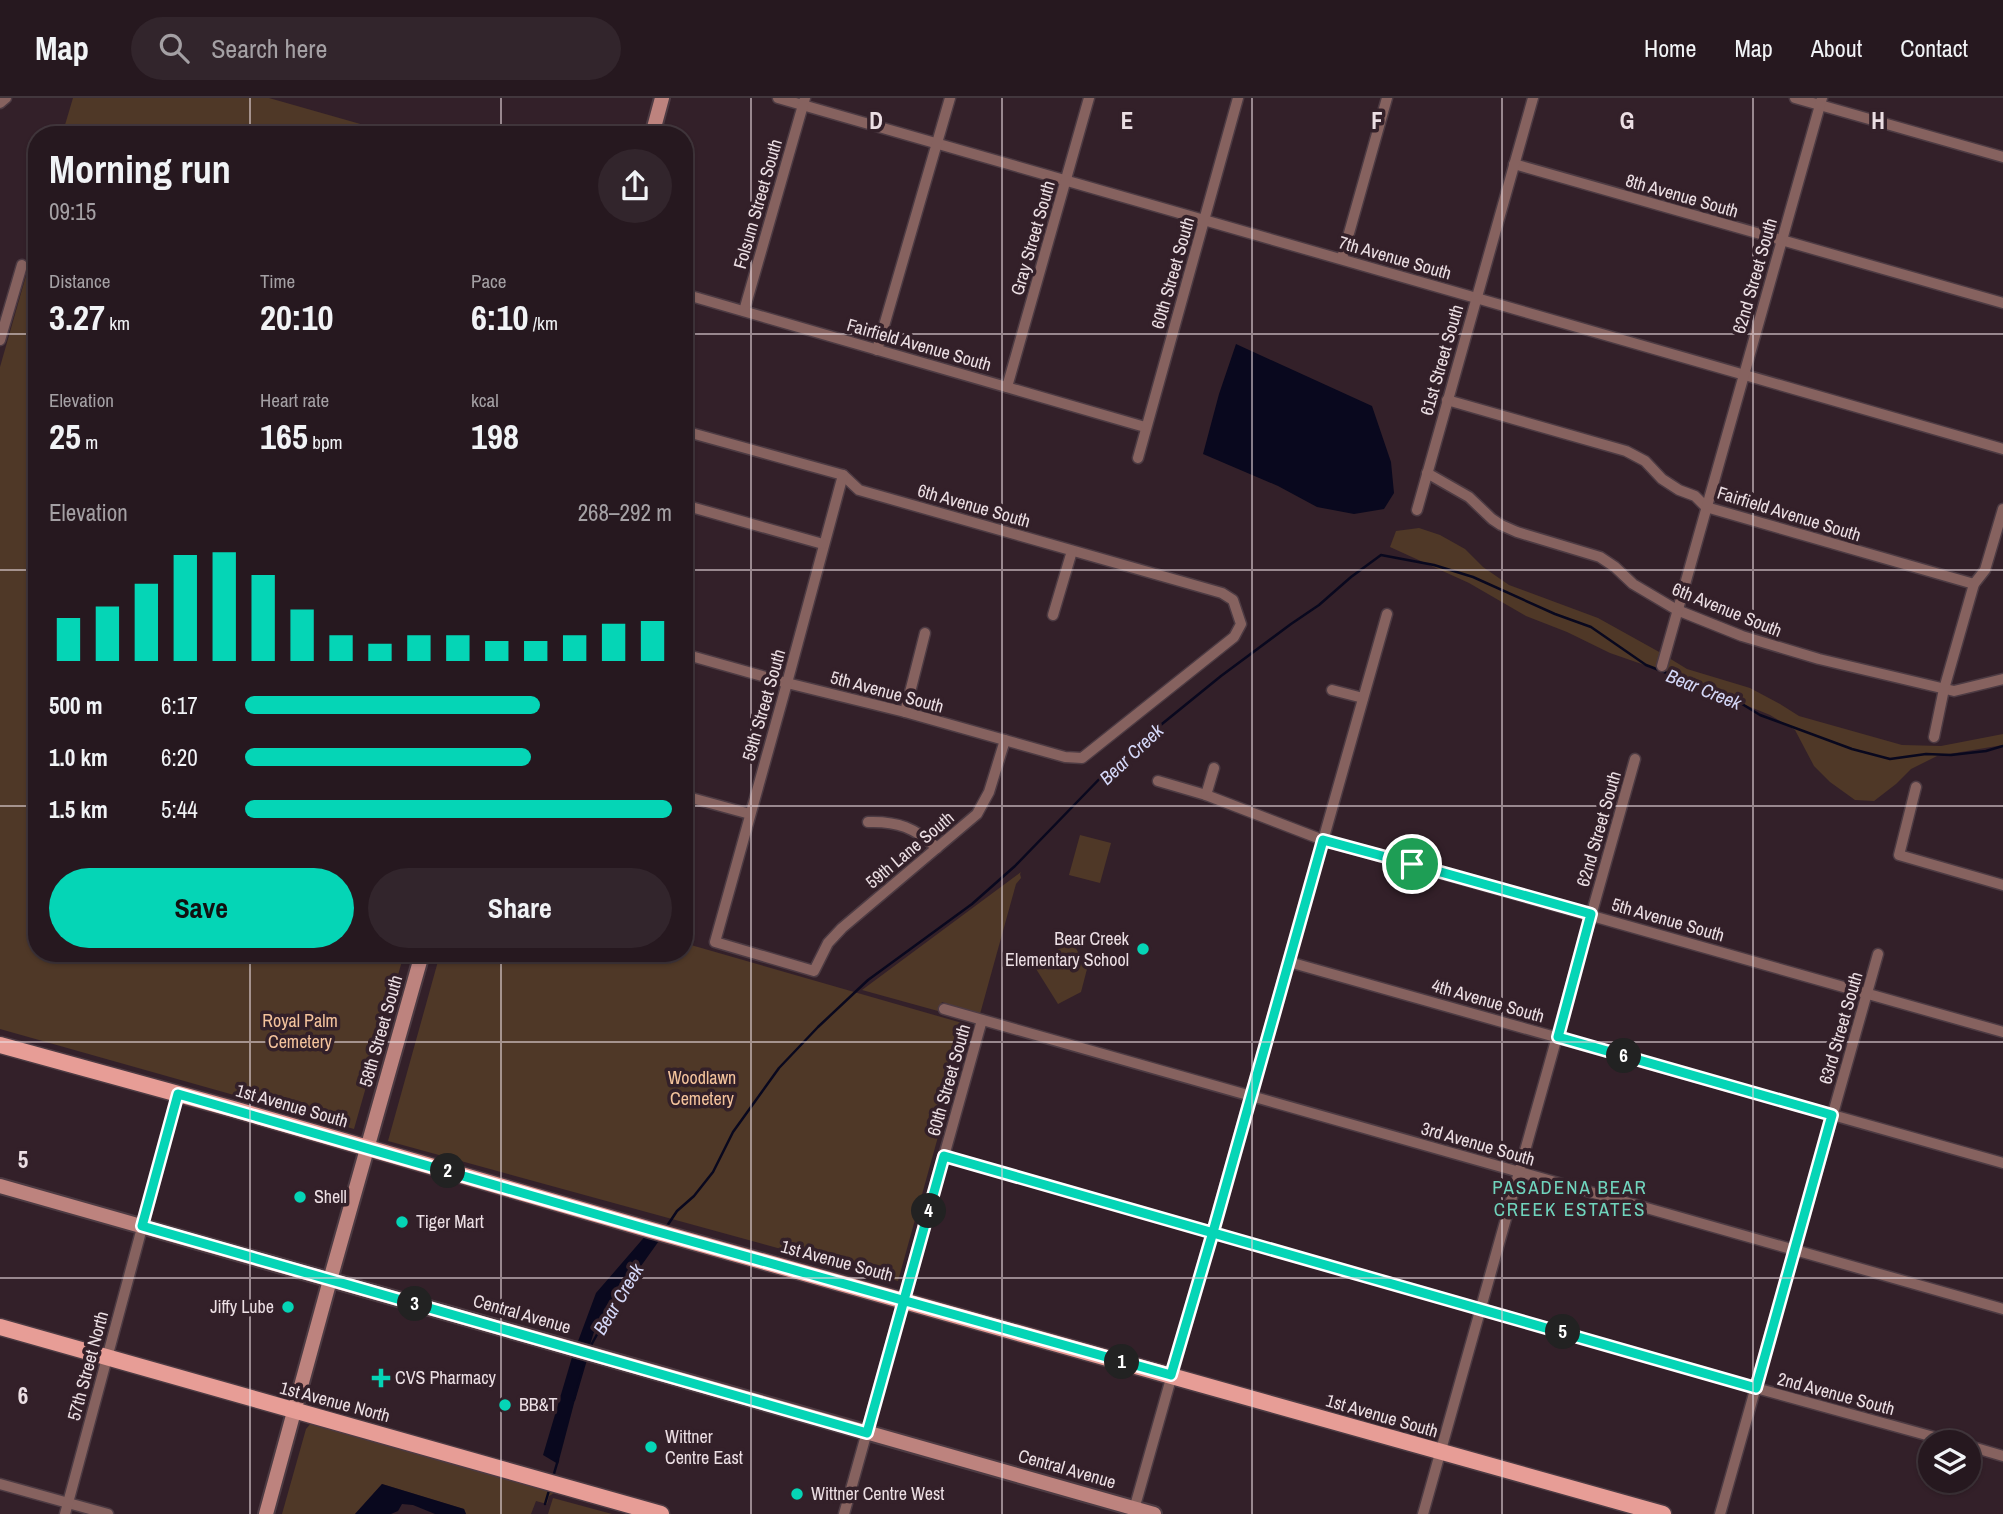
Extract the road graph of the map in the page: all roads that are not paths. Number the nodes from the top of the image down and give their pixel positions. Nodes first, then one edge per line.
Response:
1 (6, 98) edge
2 (662, 98) edge
3 (778, 98) edge
4 (950, 98) edge
5 (1089, 98) edge
6 (1238, 98) edge
7 (1387, 98) edge
8 (1533, 98) edge
9 (1796, 98) edge
10 (804, 102) edge
11 (1821, 102) edge
12 (0, 103) edge
13 (654, 126) edge
14 (937, 143) junction
15 (2003, 157) edge
16 (1514, 164) junction
17 (1066, 180) junction
18 (1204, 219) junction
19 (1782, 240) junction
20 (1342, 258) junction
21 (22, 265) dead end
22 (693, 296) edge
23 (1476, 298) junction
24 (2003, 303) edge
25 (744, 311) junction
26 (0, 340) edge
27 (877, 350) junction
28 (1743, 376) junction
29 (1007, 387) junction
30 (1447, 400) junction
31 (1145, 427) junction
32 (693, 433) edge
33 (2003, 449) edge
34 (1138, 458) dead end
35 (1427, 473) junction
36 (843, 475) junction
37 (1706, 507) junction
38 (693, 508) edge
39 (2003, 509) edge
40 (1417, 510) dead end
41 (823, 544) junction
42 (1072, 551) junction
43 (1974, 584) junction
44 (1677, 610) junction
45 (1387, 614) dead end
46 (1053, 615) dead end
47 (925, 634) dead end
48 (693, 656) edge
49 (1662, 666) dead end
50 (2003, 678) edge
51 (787, 682) junction
52 (1944, 689) junction
53 (1332, 690) dead end
54 (1363, 698) junction
55 (905, 712) junction
56 (1934, 737) dead end
57 (1004, 740) junction
58 (1082, 758) joint
59 (1635, 759) dead end
60 (1214, 768) dead end
61 (1158, 781) dead end
62 (1916, 787) dead end
63 (1206, 795) junction
64 (693, 798) edge
65 (750, 814) junction
66 (868, 822) dead end
67 (1323, 840) junction
68 (937, 848) junction
69 (2003, 885) edge
70 (1591, 914) junction
71 (1878, 954) dead end
72 (420, 962) edge
73 (1289, 962) junction
74 (814, 971) joint
75 (1867, 993) junction
76 (944, 1009) dead end
77 (982, 1020) junction
78 (2003, 1032) edge
79 (1558, 1037) junction
80 (0, 1045) edge
81 (178, 1094) junction
82 (1251, 1097) junction
83 (1832, 1115) junction
84 (368, 1148) junction
85 (944, 1156) junction
86 (2003, 1163) edge
87 (1518, 1172) junction
88 (0, 1186) edge
89 (142, 1226) junction
90 (1213, 1232) junction
91 (1794, 1250) junction
92 (330, 1280) junction
93 (904, 1300) junction
94 (1481, 1308) junction
95 (2003, 1309) edge
96 (0, 1327) edge
97 (107, 1357) junction
98 (1171, 1375) junction
99 (1756, 1388) junction
100 (294, 1412) junction
101 (867, 1433) junction
102 (1918, 1433) edge
103 (1981, 1450) edge
104 (1440, 1452) junction
105 (2003, 1456) edge
106 (0, 1483) edge
107 (68, 1503) junction
108 (1133, 1511) edge
109 (65, 1514) edge
110 (108, 1514) edge
111 (265, 1514) edge
112 (661, 1514) edge
113 (844, 1514) edge
114 (1154, 1514) edge
115 (1423, 1514) edge
116 (1663, 1514) edge
117 (1720, 1514) edge

1 - 12 street
2 - 13 main road
3 - 10 street, 7th Avenue South
4 - 14 street
5 - 17 street, Gray Street South
6 - 18 street, 60th Street South
7 - 20 street
8 - 16 street, 61st Street South
9 - 11 street
10 - 14 street, 7th Avenue South
10 - 25 street, Folsum Street South
11 - 15 street
11 - 19 street, 62nd Street South
14 - 17 street, 7th Avenue South
14 - 27 street
16 - 19 street, 8th Avenue South
16 - 23 street, 61st Street South
17 - 18 street, 7th Avenue South
17 - 29 street, Gray Street South
18 - 20 street, 7th Avenue South
18 - 31 street, 60th Street South
19 - 24 street, 8th Avenue South
19 - 28 street, 62nd Street South
20 - 23 street, 7th Avenue South
21 - 26 street
22 - 25 street, Fairfield Avenue South
23 - 28 street, 7th Avenue South
23 - 30 street, 61st Street South
25 - 27 street, Fairfield Avenue South
27 - 29 street, Fairfield Avenue South
28 - 33 street, 7th Avenue South
28 - 37 street, 62nd Street South
29 - 31 street, Fairfield Avenue South
30 - 35 street, 61st Street South
30 - 37 street, Fairfield Avenue South
31 - 34 street, 60th Street South
32 - 36 street, 6th Avenue South
35 - 40 street, 61st Street South
35 - 44 street, 6th Avenue South
36 - 41 street, 59th Street South
36 - 42 street, 6th Avenue South
37 - 43 street, Fairfield Avenue South
37 - 44 street, 62nd Street South
38 - 41 street
39 - 43 street
41 - 51 street, 59th Street South
42 - 46 street
42 - 58 street, 6th Avenue South
43 - 52 street
44 - 49 street, 62nd Street South
44 - 52 street, 6th Avenue South
45 - 54 street
47 - 55 street
48 - 51 street, 5th Avenue South
50 - 52 street, 6th Avenue South
51 - 55 street, 5th Avenue South
51 - 65 street, 59th Street South
52 - 56 street
53 - 54 street
54 - 67 street
55 - 57 street, 5th Avenue South
57 - 58 street, 5th Avenue South
57 - 68 street, 59th Lane South
59 - 70 street, 62nd Street South
60 - 63 street
61 - 63 street, 5th Avenue South
62 - 69 street
63 - 67 street, 5th Avenue South
64 - 65 street
65 - 74 street, 59th Street South
66 - 68 street
67 - 70 street, 5th Avenue South
67 - 73 street
68 - 74 street, 59th Lane South
70 - 75 street, 5th Avenue South
70 - 79 street, 62nd Street South
71 - 75 street, 63rd Street South
72 - 84 main road, 58th Street South
73 - 79 street, 4th Avenue South
73 - 82 street
75 - 78 street, 5th Avenue South
75 - 83 street, 63rd Street South
76 - 77 street, 3rd Avenue South
77 - 82 street, 3rd Avenue South
77 - 85 street, 60th Street South
79 - 83 street, 4th Avenue South
79 - 87 street, 62nd Street South
80 - 81 main road, 1st Avenue South
81 - 84 main road, 1st Avenue South
81 - 89 street, 57th Street North
82 - 87 street, 3rd Avenue South
82 - 90 street
83 - 86 street, 4th Avenue South
83 - 91 street, 63rd Street South
84 - 92 main road, 58th Street South
84 - 93 main road, 1st Avenue South
85 - 90 street, 2nd Avenue South
85 - 93 street, 60th Street South
87 - 91 street, 3rd Avenue South
87 - 94 street, 62nd Street South
88 - 89 main road, Central Avenue
89 - 92 main road, Central Avenue
89 - 97 street, 57th Street North
90 - 94 street, 2nd Avenue South
90 - 98 street
91 - 95 street, 3rd Avenue South
91 - 99 street, 63rd Street South
92 - 100 main road, 58th Street South
92 - 101 main road, Central Avenue
93 - 98 main road, 1st Avenue South
93 - 101 street, 60th Street South
94 - 99 street, 2nd Avenue South
94 - 104 street, 62nd Street South
96 - 97 main road, 1st Avenue North
97 - 100 main road, 1st Avenue North
97 - 107 street, 57th Street North
98 - 104 main road, 1st Avenue South
98 - 108 street
99 - 102 street, 2nd Avenue South
99 - 117 street, 63rd Street South
100 - 111 main road, 58th Street South
100 - 112 main road, 1st Avenue North
101 - 108 main road, Central Avenue
101 - 113 street, 60th Street South
103 - 105 street
104 - 115 street, 62nd Street South
104 - 116 main road, 1st Avenue South
106 - 107 street
107 - 109 street, 57th Street North
107 - 110 street
108 - 114 main road, Central Avenue

